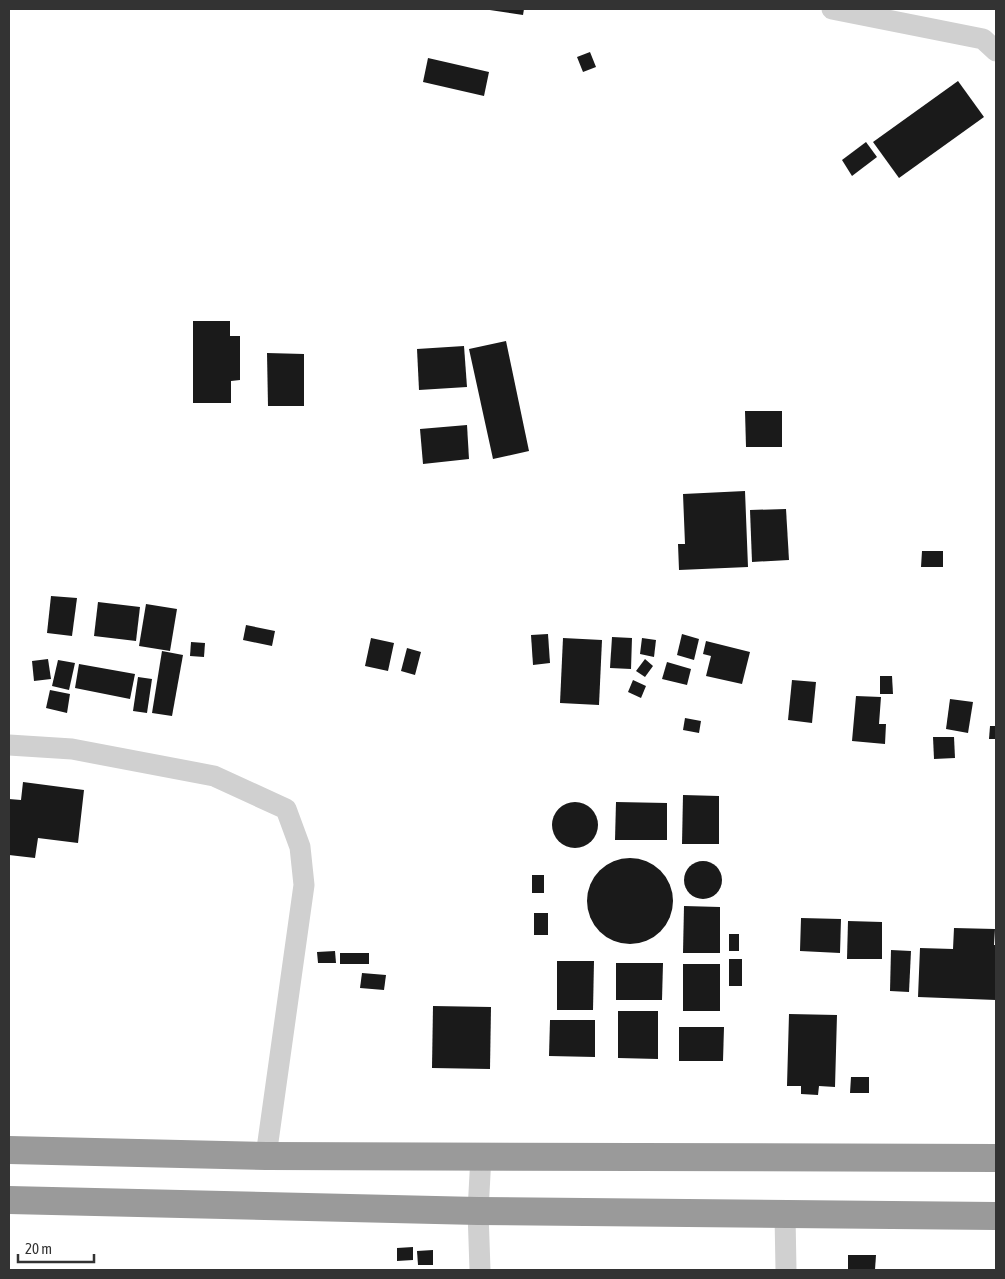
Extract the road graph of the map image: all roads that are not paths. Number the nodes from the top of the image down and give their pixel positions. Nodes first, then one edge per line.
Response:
1 (832, 9) edge
2 (996, 51) edge
3 (9, 745) edge
4 (9, 1150) edge
5 (266, 1156) junction
6 (481, 1156) junction
7 (996, 1158) edge
8 (9, 1200) edge
9 (478, 1211) junction
10 (785, 1215) junction
11 (996, 1216) edge
12 (480, 1270) edge
13 (786, 1270) edge

1 - 2 street
3 - 5 street
4 - 5 highway
5 - 6 highway
6 - 7 highway
6 - 9 street
8 - 9 highway
9 - 10 highway
9 - 12 street
10 - 11 highway
10 - 13 street

